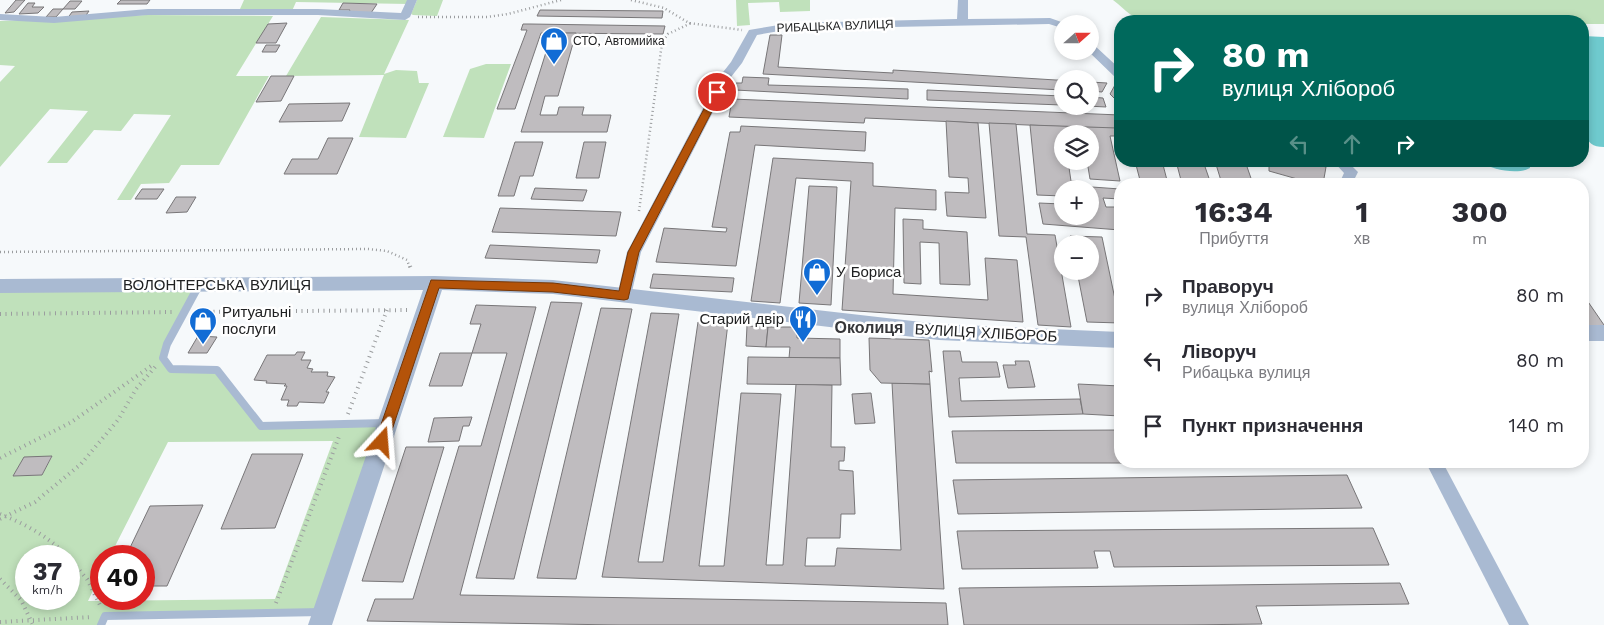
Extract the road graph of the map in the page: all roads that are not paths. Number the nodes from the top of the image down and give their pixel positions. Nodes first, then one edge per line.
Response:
1 (412, 0) edge
2 (963, 0) edge
3 (0, 17) edge
4 (962, 23) junction
5 (1054, 23) edge
6 (1099, 55) edge
7 (1114, 69) edge
8 (1345, 167) edge
9 (1348, 178) edge
10 (426, 284) junction
11 (199, 285) junction
12 (0, 286) edge
13 (624, 296) junction
14 (1589, 333) edge
15 (1604, 333) edge
16 (1114, 340) edge
17 (388, 423) junction
18 (1437, 468) edge
19 (322, 618) edge
20 (103, 620) edge
21 (1519, 625) edge

1 - 3 street
2 - 4 street
4 - 5 street, РИБАЦЬКА ВУЛИЦЯ
4 - 13 street, РИБАЦЬКА ВУЛИЦЯ
6 - 7 street
8 - 9 street
10 - 11 street, ВОЛОНТЕРСЬКА ВУЛИЦЯ
10 - 13 street, ВУЛИЦЯ ХЛІБОРОБ
10 - 17 street
11 - 12 street, ВОЛОНТЕРСЬКА ВУЛИЦЯ
11 - 17 lane
13 - 16 street, ВУЛИЦЯ ХЛІБОРОБ
14 - 15 street
17 - 19 street
18 - 21 street
19 - 20 lane

